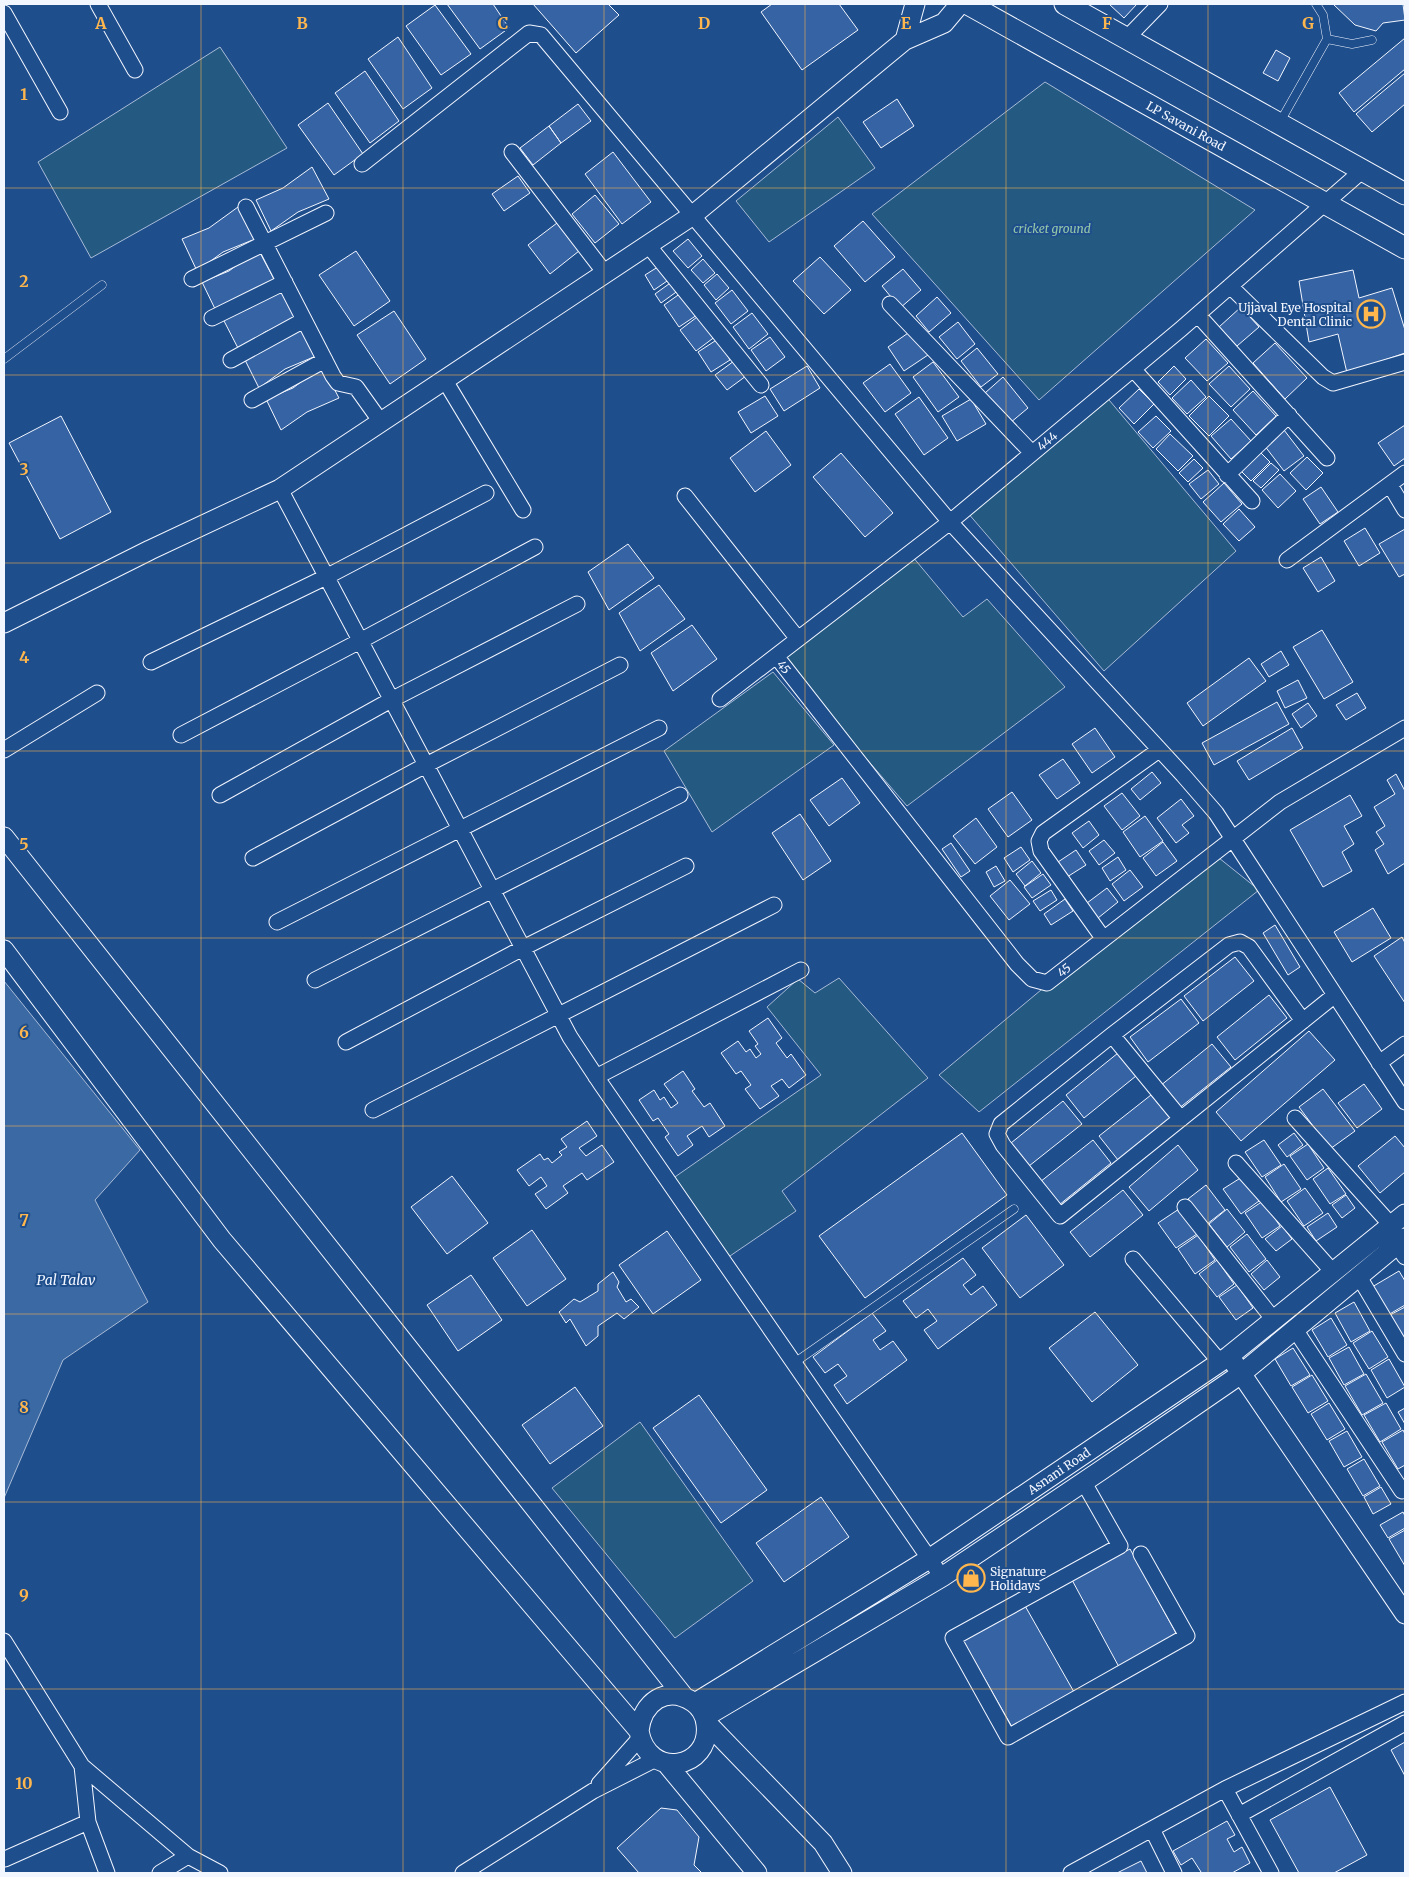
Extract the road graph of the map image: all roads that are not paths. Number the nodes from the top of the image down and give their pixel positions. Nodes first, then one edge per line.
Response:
1 (98, 4) edge
2 (915, 4) edge
3 (960, 4) edge
4 (968, 4) edge
5 (1065, 4) edge
6 (1160, 4) edge
7 (1316, 4) edge
8 (4, 13) edge
9 (1127, 38) junction
10 (1327, 39) junction
11 (905, 40) junction
12 (1372, 40) dead end
13 (135, 70) dead end
14 (60, 112) dead end
15 (1279, 123) junction
16 (512, 152) dead end
17 (362, 164) dead end
18 (1362, 170) junction
19 (1405, 194) edge
20 (1325, 204) junction
21 (246, 207) dead end
22 (326, 213) dead end
23 (693, 214) junction
24 (265, 243) junction
25 (648, 244) junction
26 (1405, 248) edge
27 (605, 273) junction
28 (192, 279) dead end
29 (285, 282) junction
30 (102, 285) dead end
31 (1230, 286) junction
32 (890, 304) dead end
33 (1198, 314) junction
34 (212, 318) dead end
35 (304, 320) junction
36 (4, 359) edge
37 (231, 360) dead end
38 (325, 360) junction
39 (1405, 362) edge
40 (1133, 369) junction
41 (444, 379) junction
42 (761, 385) dead end
43 (252, 400) dead end
44 (1289, 415) junction
45 (381, 422) junction
46 (1032, 453) junction
47 (1327, 458) dead end
48 (1405, 473) edge
49 (1227, 475) junction
50 (1390, 485) junction
51 (280, 489) junction
52 (486, 493) dead end
53 (685, 496) dead end
54 (1252, 501) dead end
55 (523, 510) dead end
56 (1405, 510) edge
57 (950, 522) junction
58 (535, 547) dead end
59 (1287, 560) dead end
60 (326, 577) junction
61 (577, 604) dead end
62 (4, 623) edge
63 (798, 639) junction
64 (360, 642) junction
65 (776, 656) junction
66 (151, 662) dead end
67 (620, 665) dead end
68 (97, 693) dead end
69 (720, 699) dead end
70 (391, 700) junction
71 (659, 728) dead end
72 (1405, 728) edge
73 (181, 734) dead end
74 (4, 750) edge
75 (1159, 750) junction
76 (426, 765) junction
77 (220, 795) dead end
78 (680, 795) dead end
79 (460, 829) junction
80 (4, 837) edge
81 (1232, 837) junction
82 (253, 858) dead end
83 (686, 866) dead end
84 (492, 890) junction
85 (774, 905) dead end
86 (277, 922) dead end
87 (1104, 938) junction
88 (523, 948) junction
89 (4, 950) edge
90 (801, 970) dead end
91 (315, 980) dead end
92 (1335, 995) junction
93 (559, 1016) junction
94 (1303, 1021) junction
95 (1112, 1035) junction
96 (346, 1042) dead end
97 (1405, 1044) edge
98 (1379, 1063) junction
99 (596, 1077) junction
100 (1405, 1102) edge
101 (373, 1110) dead end
102 (1294, 1118) dead end
103 (1181, 1119) junction
104 (1236, 1163) dead end
105 (1185, 1207) dead end
106 (1014, 1209) dead end
107 (1398, 1220) edge
108 (1403, 1247) edge
109 (1133, 1259) dead end
110 (1333, 1272) junction
111 (1358, 1275) junction
112 (1274, 1320) junction
113 (1294, 1328) junction
114 (1405, 1354) edge
115 (1224, 1359) junction
116 (794, 1363) junction
117 (1241, 1374) junction
118 (1083, 1481) junction
119 (1402, 1492) dead end
120 (1141, 1554) dead end
121 (930, 1559) junction
122 (942, 1577) junction
123 (1405, 1614) edge
124 (4, 1641) edge
125 (1405, 1702) edge
126 (698, 1710) junction
127 (1405, 1723) edge
128 (639, 1734) junction
129 (661, 1761) junction
130 (82, 1766) junction
131 (1225, 1789) junction
132 (593, 1791) junction
133 (1239, 1815) junction
134 (88, 1822) junction
135 (1152, 1829) junction
136 (188, 1856) junction
137 (4, 1857) edge
138 (107, 1873) edge
139 (160, 1873) edge
140 (220, 1873) edge
141 (464, 1873) edge
142 (757, 1873) edge
143 (842, 1873) edge
144 (1071, 1873) edge
145 (1174, 1873) edge
146 (1271, 1873) edge

1 - 13 street
2 - 11 street
3 - 11 street
4 - 20 main road, LP Savani Road
5 - 9 main road
6 - 9 street
7 - 10 lane
8 - 14 street
9 - 15 main road
10 - 12 lane
10 - 15 lane
11 - 23 street
15 - 18 main road
16 - 27 street
17 - 23 street
18 - 19 main road
18 - 20 street, 444
20 - 26 main road, LP Savani Road
20 - 31 street, 444
21 - 24 street
22 - 24 street
23 - 25 street
23 - 57 street
24 - 28 street
24 - 29 street
25 - 27 street
25 - 42 street
27 - 41 street
29 - 34 street
29 - 35 street
30 - 36 lane
31 - 33 street, 444
31 - 39 street
32 - 46 street
33 - 40 street, 444
33 - 44 street
35 - 37 street
35 - 38 street
38 - 43 street
38 - 45 street
40 - 46 street, 444
40 - 49 street
41 - 45 street
41 - 55 street
44 - 47 street
44 - 49 street
45 - 51 street
46 - 57 street, 444
48 - 50 street
49 - 54 street
50 - 56 street
50 - 59 street
51 - 60 street
51 - 62 street
52 - 60 street
53 - 63 street
57 - 63 street, 444
57 - 75 street
58 - 64 street
60 - 64 street
60 - 66 street
61 - 70 street
63 - 65 street, 444
64 - 70 street
64 - 73 street
65 - 69 street, 444
65 - 87 street, 45
67 - 76 street
68 - 74 street
70 - 76 street
70 - 77 street
71 - 79 street
72 - 81 street, 45
75 - 81 street
75 - 87 street
76 - 79 street
76 - 82 street
78 - 84 street
79 - 84 street
79 - 86 street
80 - 126 street
81 - 87 street, 45
81 - 92 street
83 - 88 street
84 - 88 street
84 - 91 street
85 - 93 street
88 - 93 street
88 - 96 street
89 - 128 street
90 - 99 street
92 - 94 street
92 - 98 street
93 - 99 street
93 - 101 street
94 - 95 street
94 - 103 street
95 - 103 street
95 - 103 street
97 - 98 street
98 - 100 street
99 - 116 street
102 - 107 street
104 - 110 street
105 - 112 street
106 - 116 lane
107 - 110 street, Asnani Road
108 - 111 street, Asnani Road
109 - 115 street
110 - 112 street, Asnani Road
111 - 113 street, Asnani Road
111 - 114 street
112 - 115 street, Asnani Road
113 - 117 street, Asnani Road
113 - 119 street
115 - 117 street
115 - 121 street, Asnani Road
116 - 121 street
117 - 118 street, Asnani Road
117 - 123 street
118 - 120 street
118 - 122 street, Asnani Road
121 - 122 street
121 - 126 street, Asnani Road
122 - 126 street, Asnani Road
124 - 130 street
125 - 131 street
126 - 128 street
126 - 129 street
126 - 143 street
127 - 133 street
128 - 129 street
128 - 132 street
129 - 132 street
129 - 142 street
130 - 134 street
130 - 136 street
131 - 133 street
131 - 135 street
132 - 141 street
133 - 146 street
134 - 137 street
134 - 138 street
135 - 144 street
135 - 145 street
136 - 139 street
136 - 140 street

